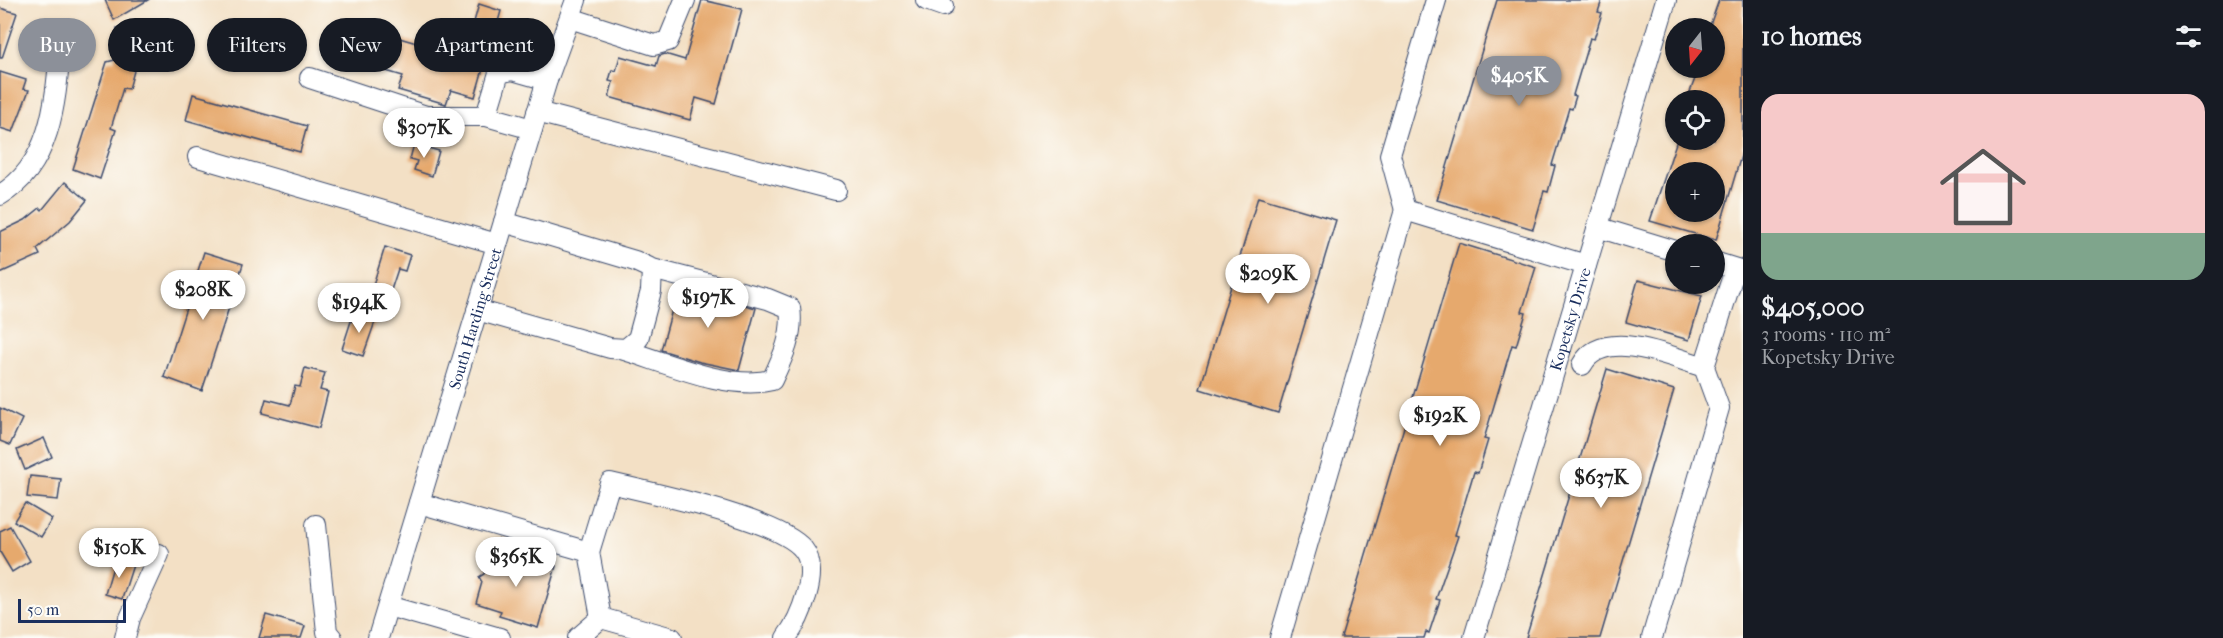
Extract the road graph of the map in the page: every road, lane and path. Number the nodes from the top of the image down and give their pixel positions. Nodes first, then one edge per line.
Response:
1 (685, 0) edge
2 (1436, 0) edge
3 (1666, 0) edge
4 (573, 9) edge
5 (58, 72) edge
6 (310, 78) dead end
7 (546, 80) junction
8 (486, 116) junction
9 (534, 120) junction
10 (198, 157) dead end
11 (836, 190) dead end
12 (0, 195) edge
13 (1405, 210) junction
14 (504, 222) junction
15 (1597, 227) junction
16 (497, 244) junction
17 (1665, 248) edge
18 (1586, 265) junction
19 (652, 269) junction
20 (1739, 270) edge
21 (477, 310) junction
22 (621, 349) junction
23 (1582, 365) dead end
24 (1704, 367) junction
25 (419, 503) junction
26 (316, 525) dead end
27 (589, 552) junction
28 (159, 554) dead end
29 (388, 606) junction
30 (601, 618) junction
31 (328, 636) edge
32 (125, 638) edge
33 (378, 638) edge
34 (500, 638) edge
35 (578, 638) edge
36 (672, 638) edge
37 (786, 638) edge
38 (1280, 638) edge
39 (1474, 638) edge
40 (1652, 638) edge

1 - 4 street
2 - 13 street
3 - 15 street, Kopetsky Drive
4 - 7 street, South Harding Street
5 - 12 street
6 - 8 street
7 - 8 street
7 - 9 street, South Harding Street
8 - 9 street
9 - 11 street
9 - 14 street, South Harding Street
10 - 16 street
13 - 18 street
13 - 38 street
14 - 16 street, South Harding Street
14 - 19 street
15 - 17 street
15 - 18 street, Kopetsky Drive
16 - 21 street, South Harding Street
18 - 39 street, Kopetsky Drive
19 - 22 street
19 - 22 street
20 - 24 street
21 - 22 street
21 - 25 street, South Harding Street
23 - 24 street
24 - 40 street
25 - 27 street
25 - 29 street, South Harding Street
26 - 31 street
27 - 30 street
27 - 37 street
28 - 32 street
29 - 33 street, South Harding Street
29 - 34 street
30 - 35 street
30 - 36 street

